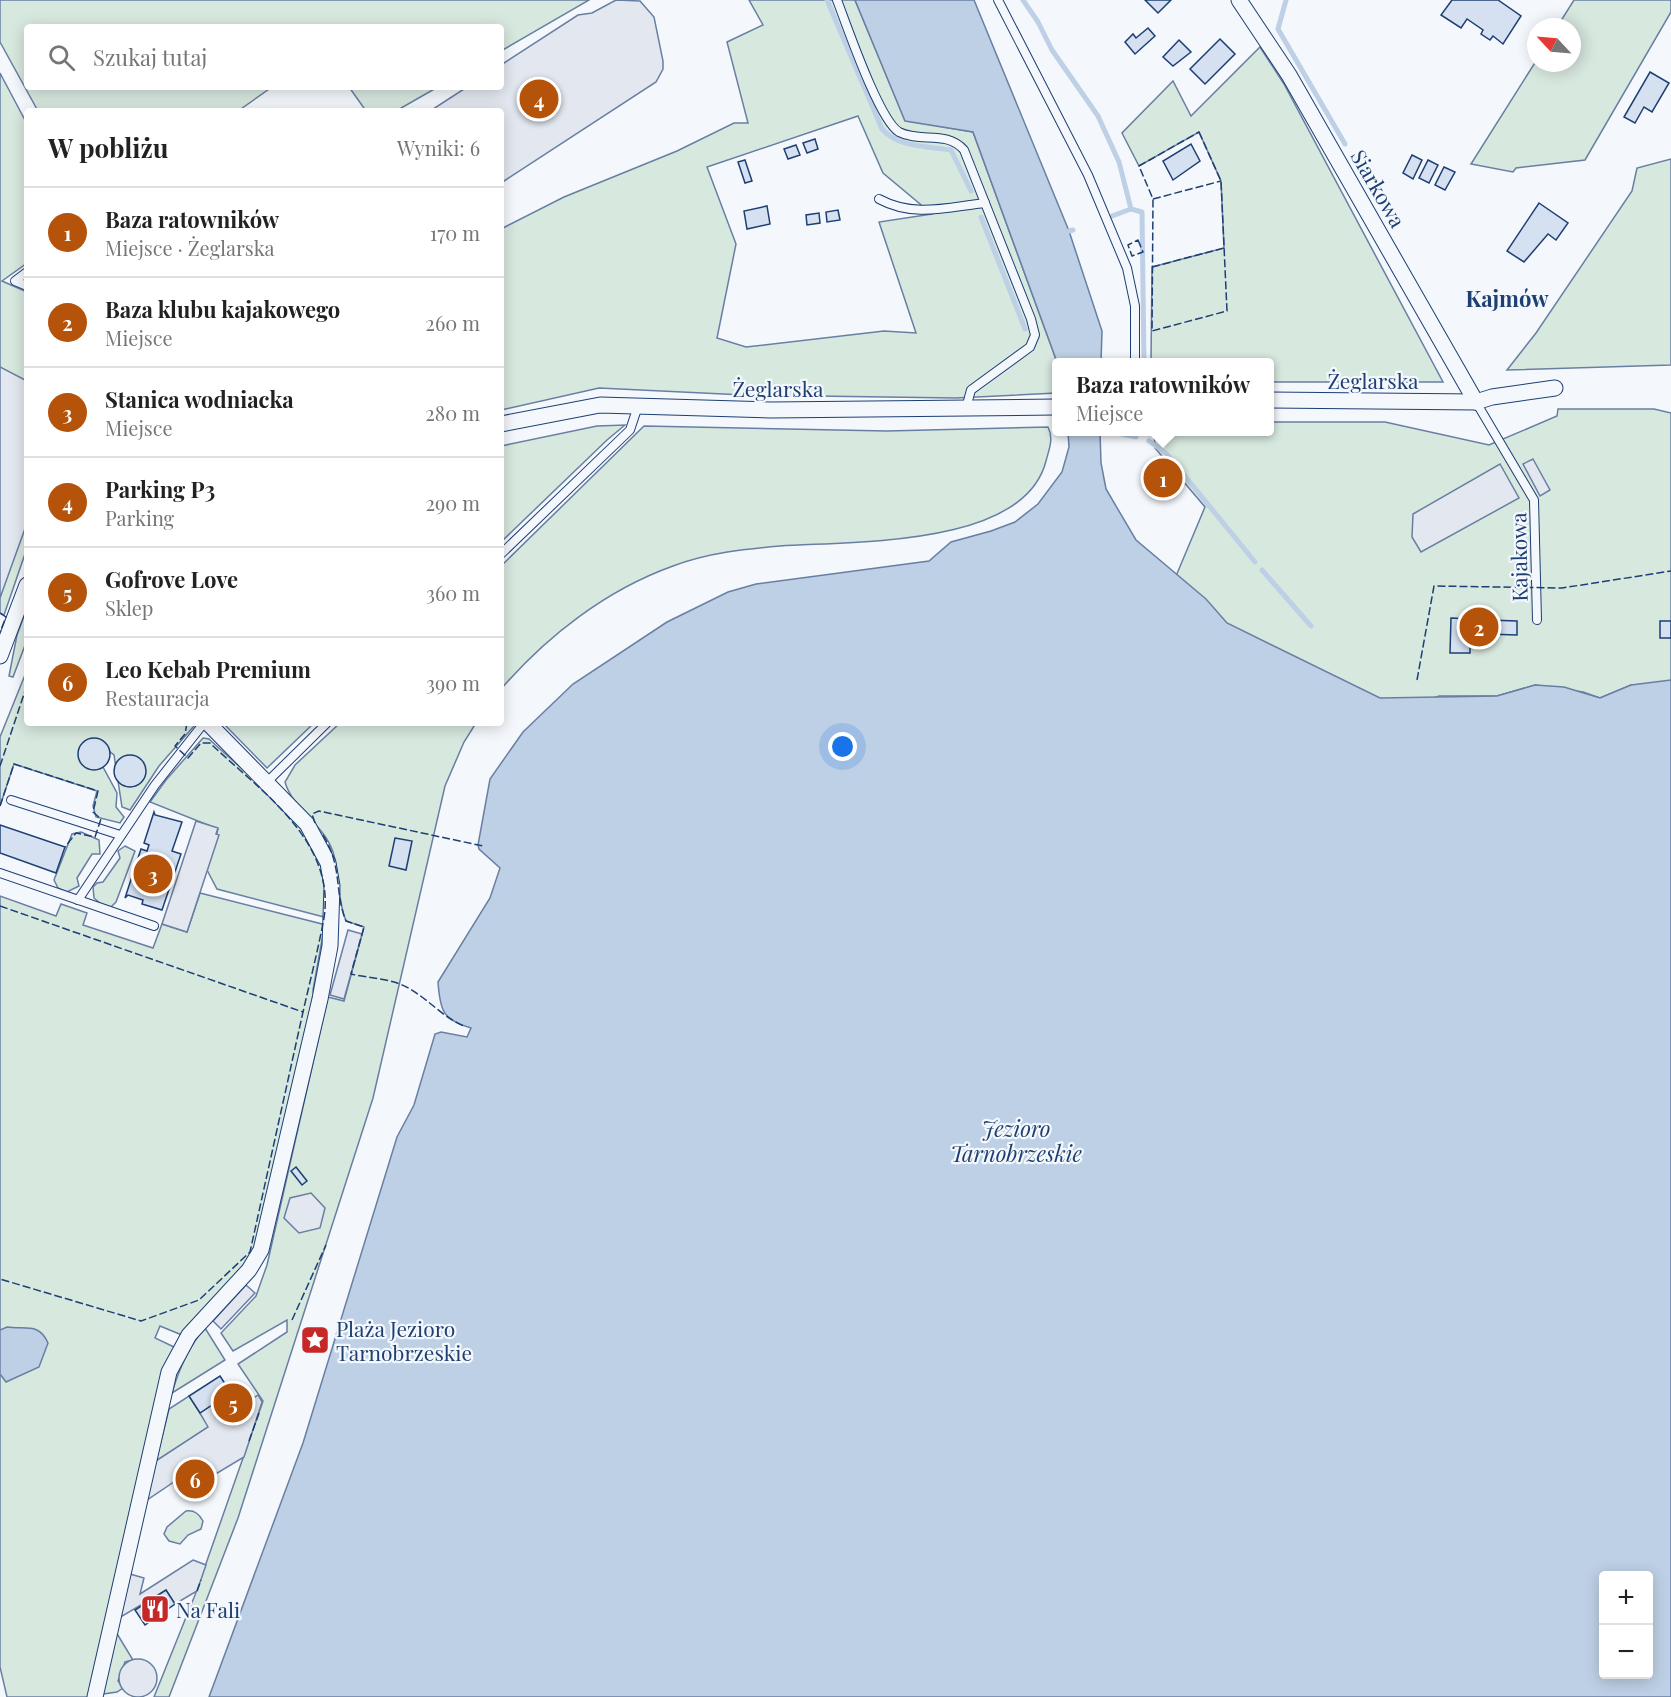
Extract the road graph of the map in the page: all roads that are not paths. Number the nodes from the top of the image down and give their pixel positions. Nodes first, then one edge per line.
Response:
1 (837, 0) edge
2 (998, 0) edge
3 (1239, 0) edge
4 (879, 199) dead end
5 (985, 203) junction
6 (24, 274) edge
7 (24, 285) edge
8 (1136, 358) edge
9 (1555, 388) dead end
10 (1274, 400) edge
11 (1476, 402) junction
12 (638, 406) junction
13 (1052, 407) edge
14 (966, 408) junction
15 (504, 423) edge
16 (504, 551) edge
17 (24, 593) edge
18 (1538, 620) dead end
19 (0, 656) edge
20 (204, 726) edge
21 (209, 726) edge
22 (324, 726) edge
23 (267, 782) junction
24 (11, 800) dead end
25 (120, 835) junction
26 (0, 873) edge
27 (78, 900) junction
28 (154, 926) dead end
29 (95, 1697) edge

1 - 5 lane
2 - 8 lane
3 - 11 street, Siarkowa
4 - 5 lane
5 - 14 lane
6 - 7 lane
9 - 11 street, Żeglarska
10 - 11 street, Żeglarska
11 - 18 lane, Kajakowa
12 - 14 street, Żeglarska
12 - 15 street, Żeglarska
12 - 16 lane
13 - 14 street, Żeglarska
17 - 19 street
20 - 25 lane
21 - 23 street
22 - 23 lane
23 - 29 street
24 - 25 lane
25 - 27 lane
26 - 27 lane
27 - 28 lane

